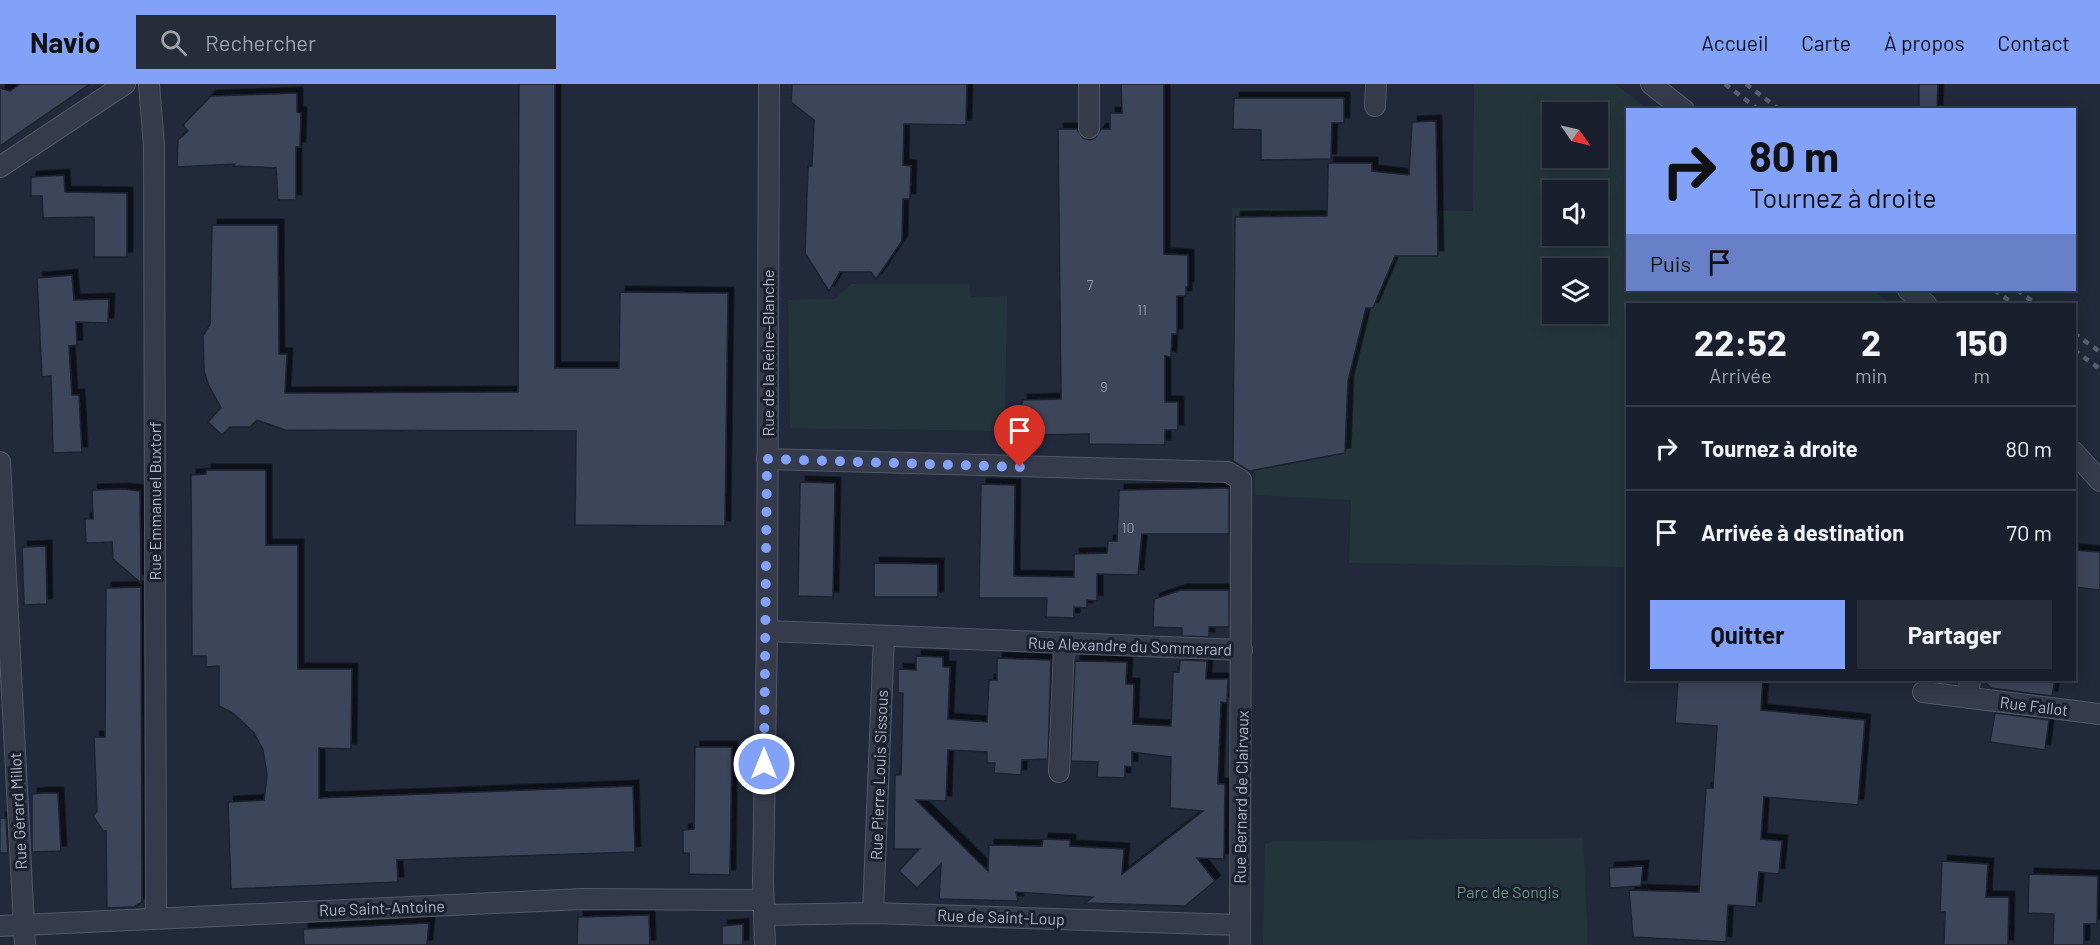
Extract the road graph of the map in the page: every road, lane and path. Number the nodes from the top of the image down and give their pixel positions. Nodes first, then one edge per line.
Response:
1 (125, 84) edge
2 (149, 84) edge
3 (770, 84) edge
4 (1089, 84) edge
5 (1376, 84) edge
6 (1651, 84) edge
7 (1375, 106) dead end
8 (1681, 108) edge
9 (1089, 128) dead end
10 (0, 167) edge
11 (1909, 291) edge
12 (1925, 303) edge
13 (2076, 454) edge
14 (767, 459) junction
15 (0, 462) edge
16 (2100, 480) edge
17 (767, 631) junction
18 (884, 636) junction
19 (1064, 644) junction
20 (1242, 650) junction
21 (1969, 689) edge
22 (1923, 692) dead end
23 (2100, 714) edge
24 (1059, 772) dead end
25 (764, 908) junction
26 (873, 913) junction
27 (156, 918) junction
28 (24, 925) junction
29 (1239, 925) junction
30 (0, 926) edge
31 (25, 945) edge
32 (765, 945) edge
33 (1240, 945) edge

1 - 10 street
2 - 27 street, Rue Emmanuel Buxtorf
3 - 14 street, Rue de la Reine-Blanche
4 - 9 street
5 - 7 street
6 - 8 street
11 - 12 street
13 - 16 street
14 - 17 street, Rue de la Reine-Blanche
14 - 20 street, Rue Alexandre du Sommerard
15 - 28 street, Rue Gérard Millot
17 - 18 street, Rue Alexandre du Sommerard
17 - 25 street, Rue de la Reine-Blanche
18 - 19 street, Rue Alexandre du Sommerard
18 - 26 street, Rue Pierre Louis Sissous
19 - 20 street, Rue Alexandre du Sommerard
19 - 24 street
20 - 29 street, Rue Bernard de Clairvaux
21 - 22 street, Rue Fallot
21 - 23 street, Rue Fallot
25 - 26 street, Rue de Saint-Loup
25 - 27 street, Rue Saint-Antoine
25 - 32 street, Rue de la Reine-Blanche
26 - 29 street, Rue de Saint-Loup
27 - 28 street, Rue Saint-Antoine
28 - 30 street, Rue Saint-Antoine
28 - 31 street, Rue Gérard Millot
29 - 33 street, Rue Bernard de Clairvaux

